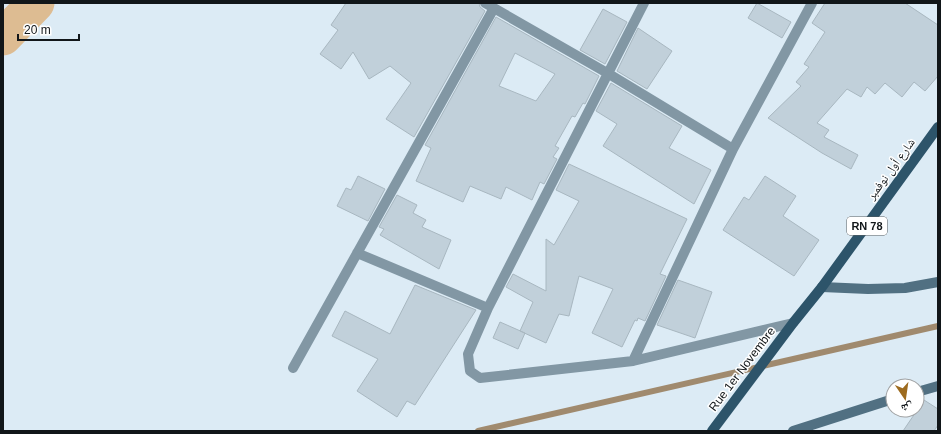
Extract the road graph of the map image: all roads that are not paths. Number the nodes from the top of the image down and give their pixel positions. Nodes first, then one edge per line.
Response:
1 (644, 3) edge
2 (812, 3) edge
3 (489, 5) edge
4 (609, 74) junction
5 (938, 127) edge
6 (733, 149) junction
7 (357, 253) junction
8 (938, 282) edge
9 (822, 287) junction
10 (488, 308) junction
11 (793, 323) junction
12 (633, 361) junction
13 (293, 368) dead end
14 (938, 386) edge
15 (925, 390) edge
16 (885, 402) edge
17 (800, 430) edge
18 (712, 431) edge

1 - 4 street
2 - 6 street
3 - 4 street
3 - 7 street
4 - 6 street
4 - 10 street
5 - 9 main road, شارع أول نوفمبر / RN 78
6 - 12 street
7 - 10 street
7 - 13 street
8 - 9 street
9 - 11 main road, شارع أول نوفمبر / RN 78
10 - 12 street
11 - 12 street
11 - 18 main road, Rue 1er Novembre / RN 78
14 - 15 street
16 - 17 street

